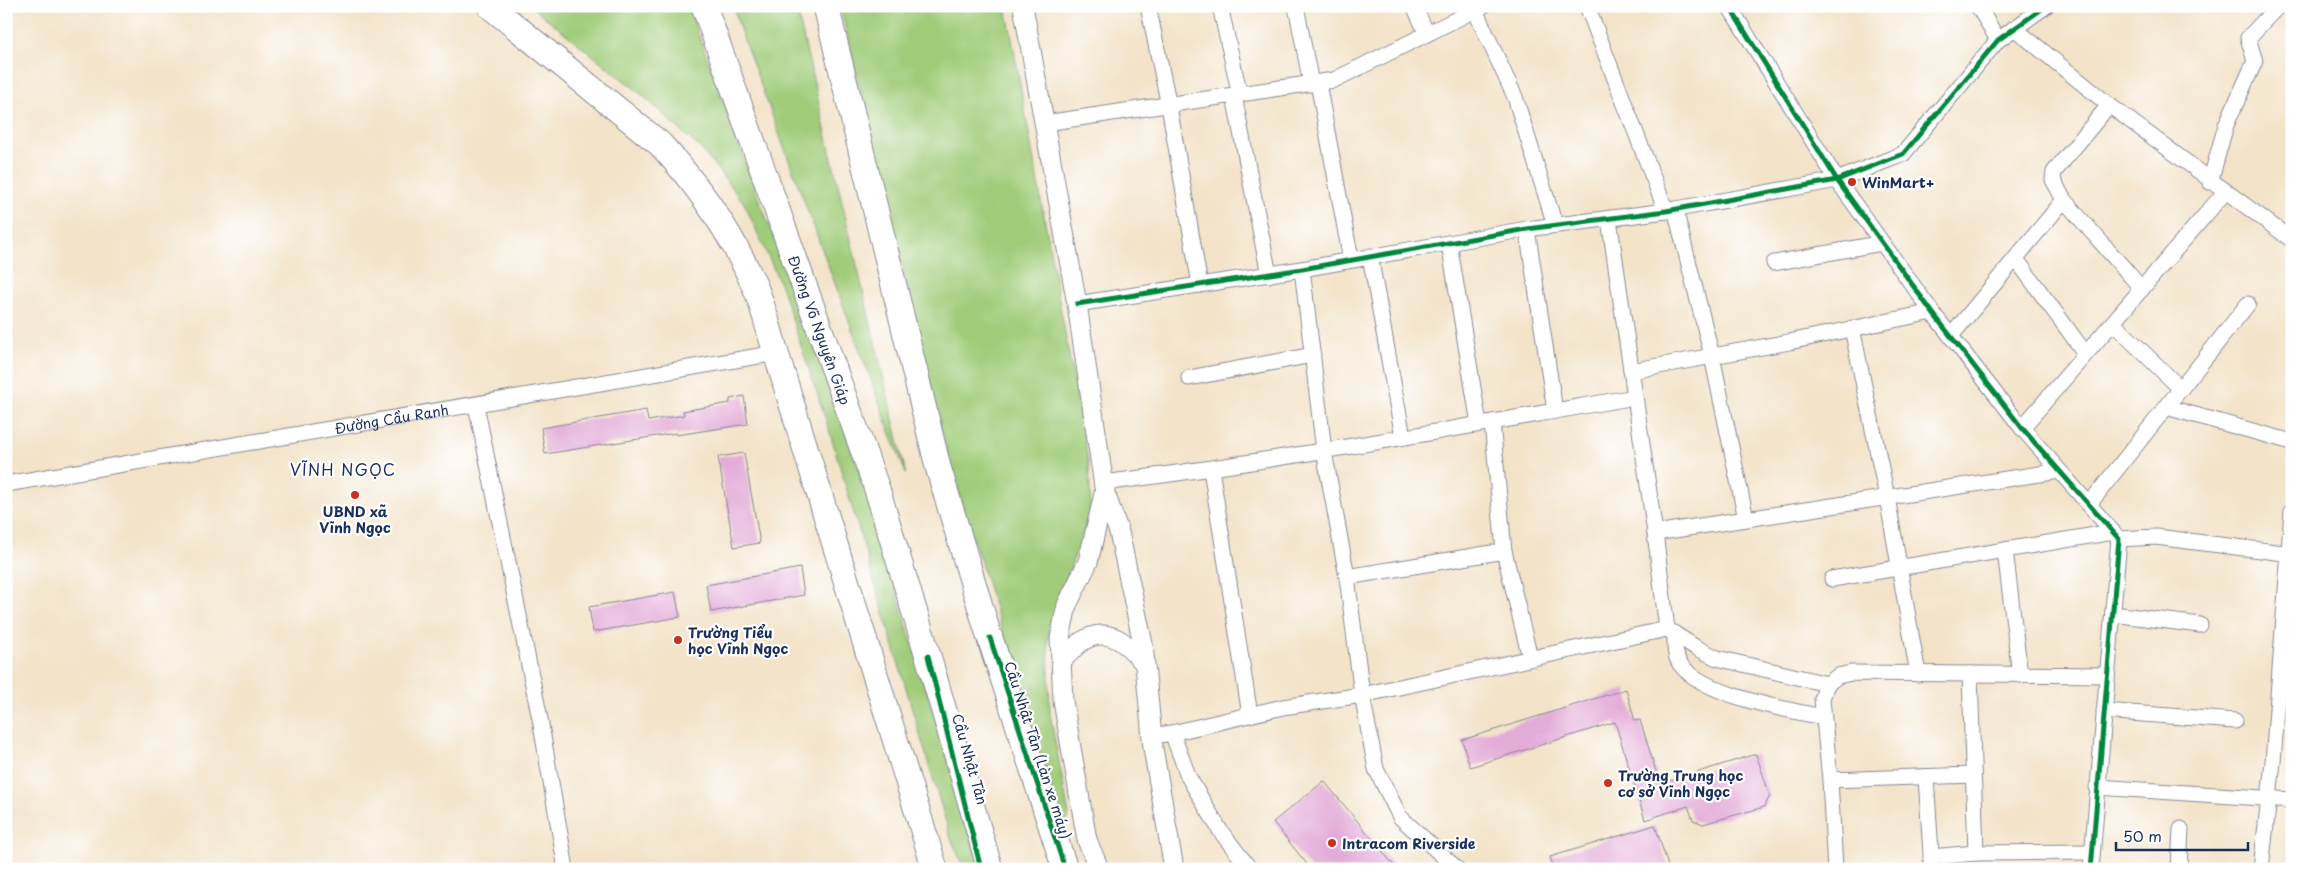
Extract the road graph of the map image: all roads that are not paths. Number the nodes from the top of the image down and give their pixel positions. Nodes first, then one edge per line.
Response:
1 (490, 6) edge
2 (704, 6) edge
3 (826, 6) edge
4 (1023, 6) edge
5 (1148, 6) edge
6 (1220, 6) edge
7 (1296, 6) edge
8 (1414, 6) edge
9 (1587, 6) edge
10 (1729, 6) edge
11 (1978, 6) edge
12 (2046, 6) edge
13 (2278, 6) edge
14 (1479, 8) edge
15 (2014, 28) junction
16 (1426, 34) junction
17 (1998, 40) junction
18 (1315, 84) junction
19 (1237, 95) junction
20 (2109, 105) junction
21 (1169, 106) junction
22 (1045, 123) junction
23 (1837, 180) junction
24 (2210, 182) junction
25 (2225, 192) junction
26 (2064, 200) junction
27 (1671, 210) junction
28 (1610, 219) junction
29 (1555, 225) junction
30 (1527, 229) junction
31 (2292, 240) edge
32 (1449, 242) junction
33 (1882, 243) junction
34 (1370, 256) junction
35 (2016, 259) junction
36 (1351, 260) junction
37 (1774, 263) dead end
38 (1302, 269) junction
39 (1269, 275) junction
40 (1200, 285) junction
41 (2142, 289) junction
42 (1078, 304) junction
43 (2248, 304) dead end
44 (1932, 312) junction
45 (2113, 323) junction
46 (1852, 328) junction
47 (1951, 336) junction
48 (776, 352) junction
49 (2085, 353) junction
50 (1313, 355) junction
51 (1712, 356) junction
52 (1632, 371) junction
53 (1189, 378) dead end
54 (2181, 389) junction
55 (1635, 396) junction
56 (476, 405) junction
57 (2166, 407) junction
58 (1555, 411) junction
59 (1485, 423) junction
60 (2022, 428) junction
61 (1403, 438) junction
62 (2292, 442) edge
63 (1324, 451) junction
64 (1211, 469) junction
65 (2059, 471) junction
66 (6, 484) edge
67 (1104, 488) junction
68 (1887, 497) junction
69 (2090, 503) junction
70 (2292, 511) edge
71 (1746, 519) junction
72 (1655, 533) junction
73 (2116, 535) junction
74 (2005, 550) junction
75 (1504, 551) junction
76 (2290, 553) edge
77 (1900, 568) junction
78 (1347, 577) junction
79 (1832, 579) dead end
80 (2113, 614) junction
81 (2200, 625) dead end
82 (1671, 631) junction
83 (990, 638) junction
84 (928, 656) junction
85 (1530, 658) junction
86 (1061, 661) junction
87 (1144, 663) junction
88 (1918, 674) junction
89 (1970, 674) junction
90 (2020, 674) junction
91 (2108, 676) junction
92 (1827, 684) junction
93 (1362, 695) junction
94 (2104, 711) junction
95 (1250, 715) junction
96 (1822, 717) junction
97 (2235, 721) dead end
98 (1172, 733) junction
99 (1152, 736) junction
100 (1974, 775) junction
101 (1926, 777) junction
102 (1830, 780) junction
103 (2096, 787) junction
104 (2268, 797) junction
105 (2292, 800) edge
106 (2181, 829) dead end
107 (1086, 840) junction
108 (2092, 852) junction
109 (1976, 853) junction
110 (1931, 863) edge
111 (1172, 868) edge
112 (566, 869) edge
113 (934, 869) edge
114 (981, 869) edge
115 (990, 869) edge
116 (1056, 869) edge
117 (1065, 869) edge
118 (1099, 869) edge
119 (1250, 869) edge
120 (1457, 869) edge
121 (1835, 869) edge
122 (2090, 869) edge
123 (2180, 869) edge
124 (2261, 869) edge

1 - 48 highway
2 - 84 highway, Đường Võ Nguyên Giáp
3 - 83 highway
4 - 22 street
5 - 21 street
6 - 19 street
7 - 18 street
8 - 16 street
9 - 27 street
10 - 23 street
11 - 17 street
12 - 15 street
13 - 24 street
14 - 16 street
14 - 29 street
15 - 17 street
15 - 20 street
16 - 18 street
17 - 23 street
18 - 19 street
18 - 36 street
19 - 21 street
19 - 39 street
20 - 24 street
20 - 26 street
21 - 22 street
21 - 40 street
22 - 42 street
23 - 27 street
23 - 33 street
24 - 25 street
25 - 31 street
25 - 41 street
26 - 35 street
26 - 41 street
27 - 28 street
27 - 51 street
28 - 29 street
28 - 52 street
29 - 30 street
30 - 32 street
30 - 58 street
32 - 34 street
32 - 59 street
33 - 37 street
33 - 44 street
34 - 36 street
34 - 61 street
35 - 47 street
35 - 49 street
36 - 38 street
38 - 39 street
38 - 50 street
39 - 40 street
40 - 42 street
41 - 45 street
42 - 67 street
43 - 54 street
44 - 46 street
44 - 47 street
45 - 49 street
45 - 54 street
46 - 51 street
46 - 68 street
47 - 60 street
48 - 56 street, Đường Cầu Ranh
48 - 113 highway
49 - 60 street
50 - 53 street
50 - 63 street
51 - 52 street
51 - 71 street
52 - 55 street
54 - 57 street
55 - 58 street
55 - 72 street
56 - 66 street, Đường Cầu Ranh
56 - 112 street
57 - 62 street
57 - 69 street
58 - 59 street
59 - 61 street
59 - 75 street
60 - 65 street
61 - 63 street
63 - 64 street
63 - 78 street
64 - 67 street
64 - 95 street
65 - 68 street
65 - 69 street
67 - 86 street
67 - 87 street
68 - 71 street
68 - 77 street
69 - 73 street
70 - 76 street
71 - 72 street
72 - 82 street
73 - 74 street
73 - 76 street
73 - 80 street
74 - 77 street
74 - 90 street
75 - 78 street
75 - 85 street
76 - 104 street
77 - 79 street
77 - 88 street
78 - 93 street
80 - 81 street
80 - 91 street
82 - 85 street
82 - 92 street
82 - 96 street
83 - 116 highway, bridge
83 - 117 highway, Cầu Nhật Tân (Làn xe máy), bridge
84 - 114 highway
84 - 115 highway, Cầu Nhật Tân
85 - 93 street
86 - 87 street
86 - 107 street
87 - 99 street
88 - 89 street
88 - 92 street
89 - 90 street
89 - 100 street
90 - 91 street
91 - 94 street
92 - 96 street
93 - 95 street
93 - 120 street
94 - 97 street
94 - 103 street
95 - 98 street
96 - 102 street
98 - 99 street
98 - 119 street
99 - 111 street
100 - 101 street
100 - 109 street
101 - 102 street
101 - 110 street
102 - 121 street
103 - 104 street
103 - 108 street
104 - 105 street
104 - 124 street
106 - 123 street
107 - 116 street
107 - 118 street
108 - 109 street
108 - 122 street
109 - 110 street

